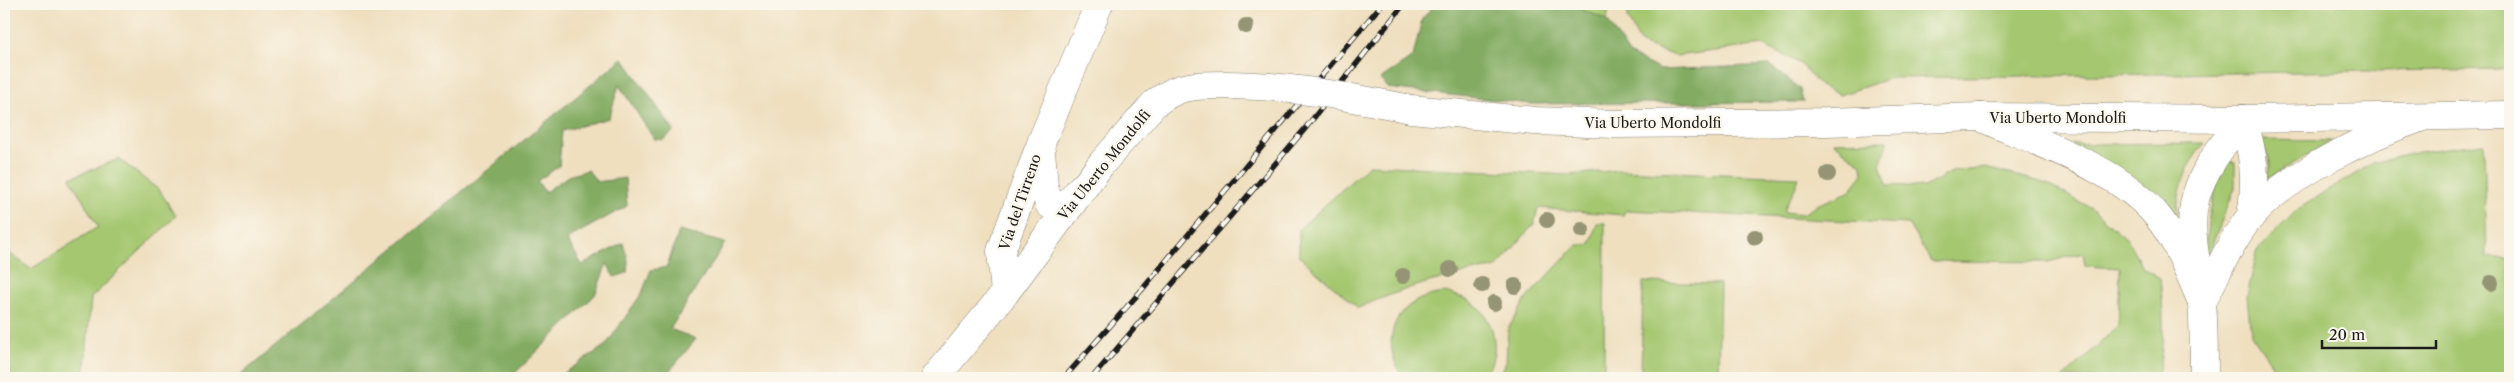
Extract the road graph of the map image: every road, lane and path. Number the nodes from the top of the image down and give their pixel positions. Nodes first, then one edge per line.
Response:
1 (1099, 4) edge
2 (2428, 115) junction
3 (2510, 115) edge
4 (1980, 117) junction
5 (2243, 119) junction
6 (1040, 142) junction
7 (1102, 163) junction
8 (2251, 216) junction
9 (1005, 292) junction
10 (2202, 302) junction
11 (935, 378) edge
12 (2204, 378) edge

1 - 6 main road, Via del Tirreno
2 - 3 main road, Via Uberto Mondolfi
2 - 5 main road, Via Uberto Mondolfi
2 - 8 main road
4 - 5 main road, Via Uberto Mondolfi
4 - 7 main road, Via Uberto Mondolfi, bridge
4 - 10 main road
5 - 8 main road
5 - 10 main road
6 - 7 main road, Via del Tirreno
6 - 9 main road, Via del Tirreno
7 - 9 main road, Via Uberto Mondolfi
8 - 10 main road
9 - 11 main road, Via Uberto Mondolfi
10 - 12 main road

